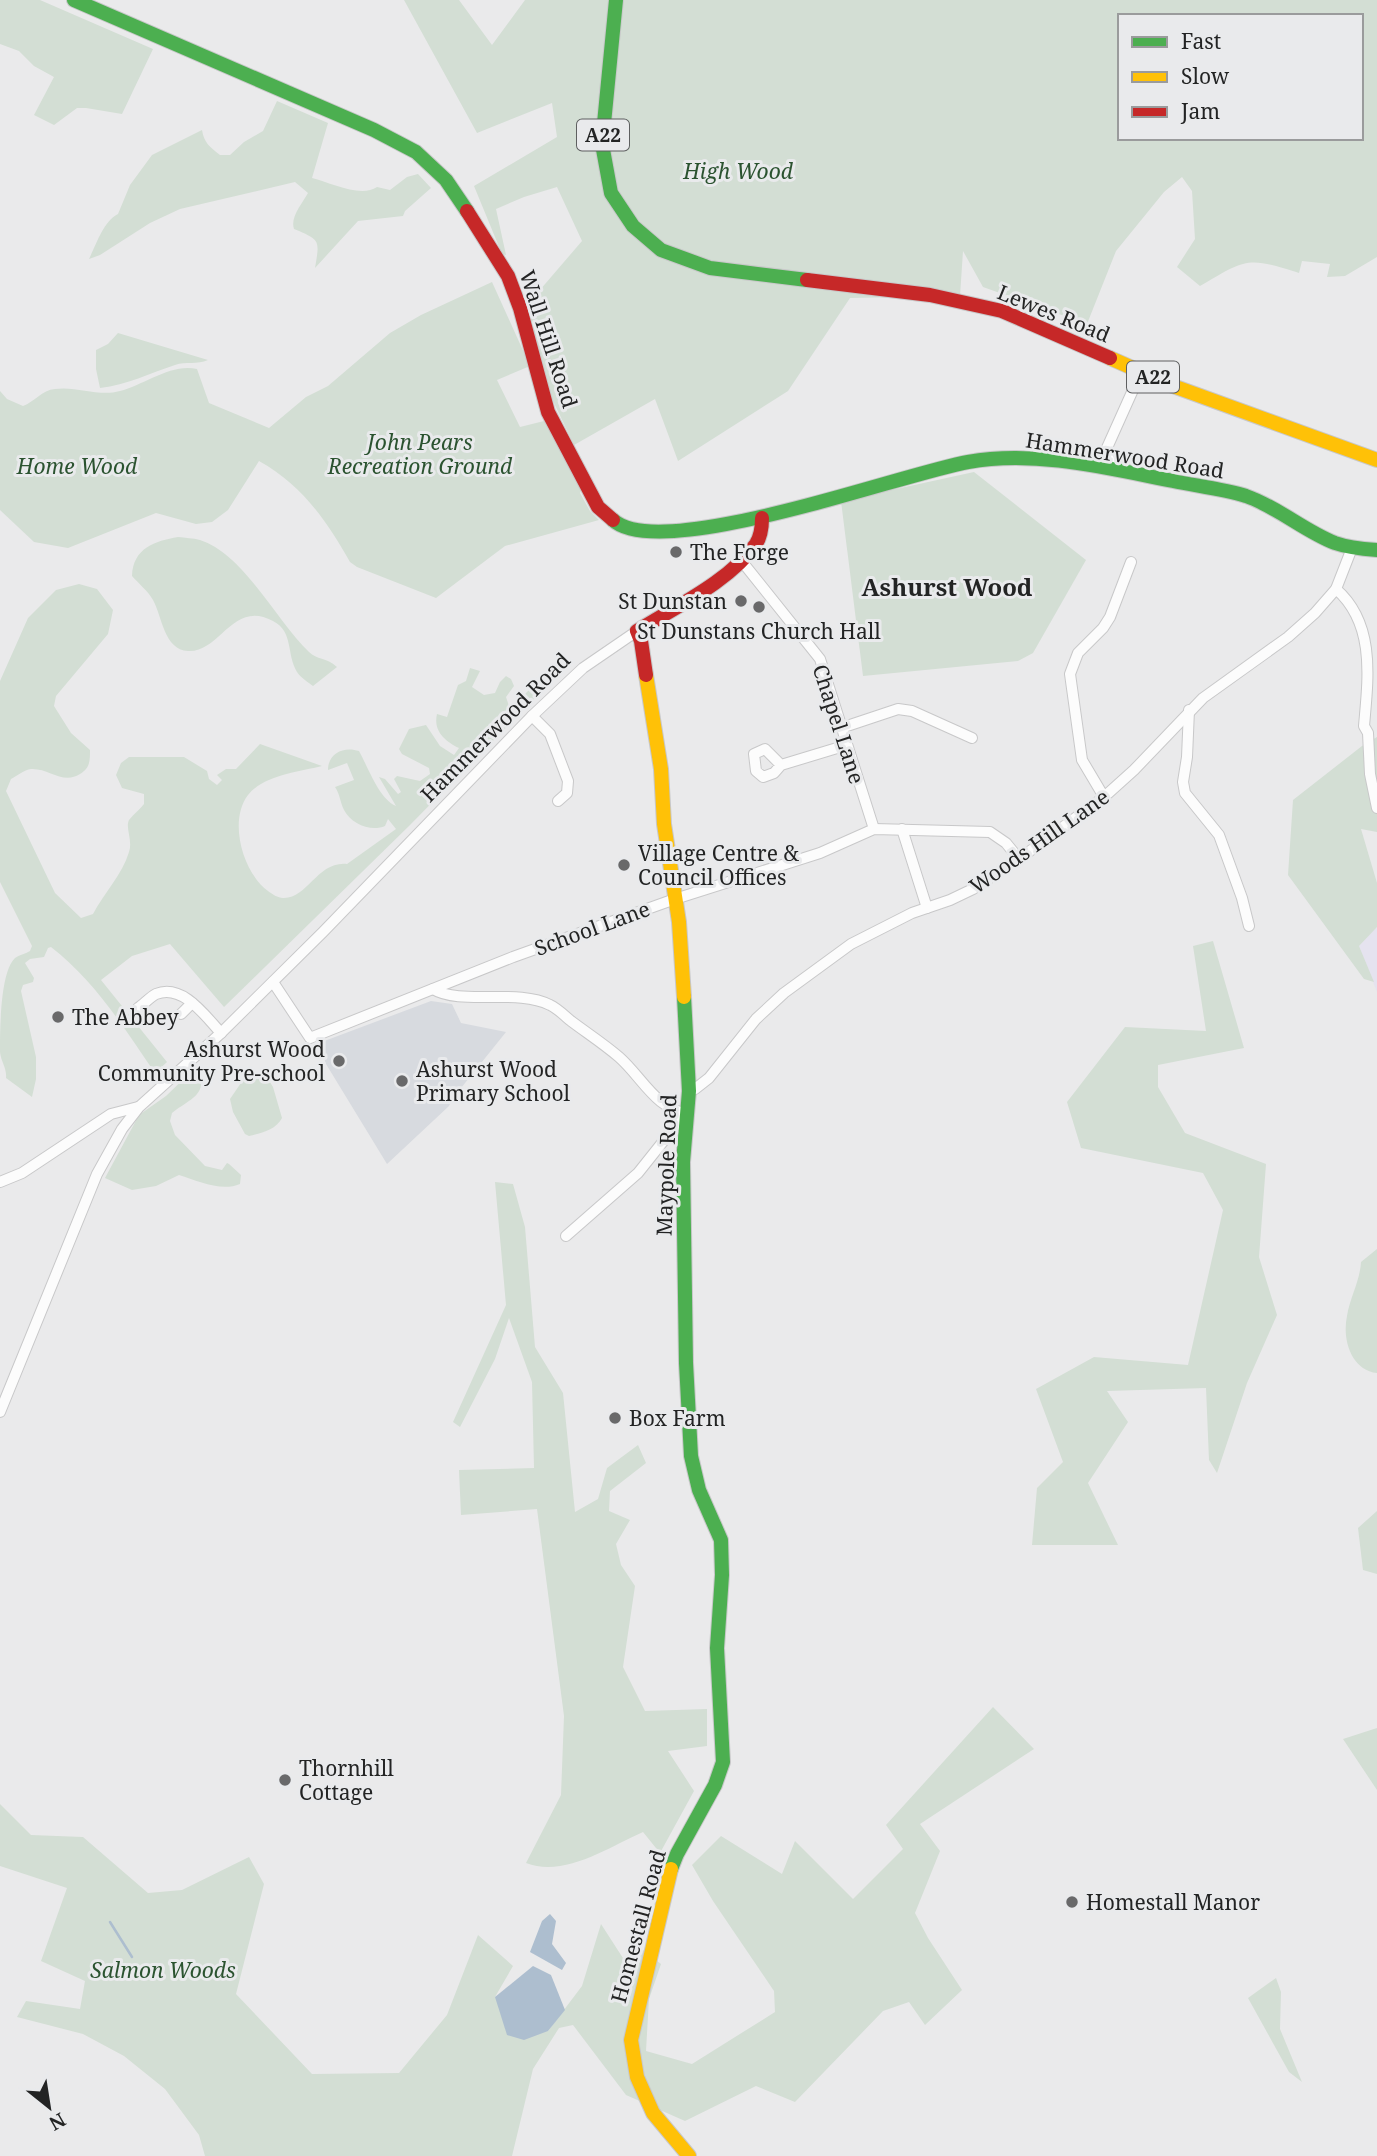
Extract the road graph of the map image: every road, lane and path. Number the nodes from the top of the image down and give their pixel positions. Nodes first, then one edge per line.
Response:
1 (74, 0) edge
2 (616, 0) edge
3 (1141, 372) junction
4 (1106, 450) junction
5 (1377, 460) edge
6 (1084, 464) junction
7 (1113, 470) junction
8 (762, 518) junction
9 (1352, 548) junction
10 (1377, 550) edge
11 (740, 559) junction
12 (1131, 562) dead end
13 (1336, 589) junction
14 (637, 631) junction
15 (1189, 710) junction
16 (532, 716) junction
17 (841, 728) junction
18 (972, 738) dead end
19 (847, 746) junction
20 (781, 765) dead end
21 (1104, 797) junction
22 (558, 802) dead end
23 (1377, 808) edge
24 (874, 829) junction
25 (902, 829) junction
26 (1019, 859) junction
27 (675, 899) junction
28 (927, 908) junction
29 (1249, 926) dead end
30 (273, 982) junction
31 (433, 989) junction
32 (192, 1003) junction
33 (138, 1008) dead end
34 (181, 1014) dead end
35 (221, 1033) junction
36 (689, 1091) junction
37 (138, 1107) junction
38 (687, 1114) junction
39 (0, 1182) edge
40 (566, 1236) dead end
41 (0, 1412) edge
42 (718, 1699) joint
43 (689, 2156) edge

1 - 8 main road, Wall Hill Road
2 - 3 main road, Lewes Road / A22
3 - 4 street
3 - 5 main road, Lewes Road / A22
4 - 6 street
4 - 7 street
6 - 7 main road, Hammerwood Road
6 - 8 main road, Hammerwood Road
7 - 9 main road, Hammerwood Road
8 - 11 main road, Hammerwood Road
9 - 10 main road, Hammerwood Road
9 - 13 street, Woods Hill Lane
11 - 14 main road, Hammerwood Road
11 - 17 street, Chapel Lane
12 - 21 street
13 - 15 street, Woods Hill Lane
13 - 23 street
14 - 16 street, Hammerwood Road
14 - 27 main road, Maypole Road
15 - 21 street, Woods Hill Lane
15 - 29 street
16 - 22 street
16 - 30 street, Hammerwood Road
17 - 18 street
17 - 19 street, Chapel Lane
19 - 20 street
19 - 24 street, Chapel Lane
21 - 26 street, Woods Hill Lane
24 - 25 street, School Lane
24 - 27 street, School Lane
25 - 26 street, School Lane
25 - 28 street
26 - 28 street, Woods Hill Lane
27 - 31 street, School Lane
27 - 36 main road, Maypole Road
28 - 36 street, Woods Hill Lane
30 - 31 street, School Lane
30 - 35 street, Hammerwood Road
31 - 38 street
32 - 33 street
32 - 34 street
32 - 35 street
35 - 37 street, Hammerwood Road
36 - 38 main road, Maypole Road
37 - 39 street
37 - 41 street, Hammerwood Road
38 - 40 street
38 - 42 main road, Maypole Road
42 - 43 main road, Homestall Road

